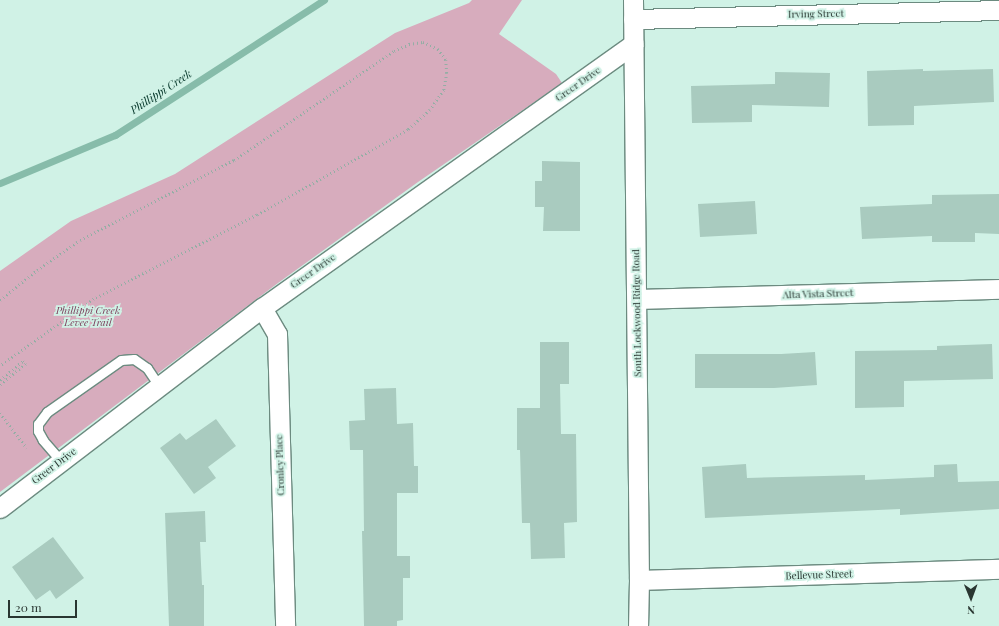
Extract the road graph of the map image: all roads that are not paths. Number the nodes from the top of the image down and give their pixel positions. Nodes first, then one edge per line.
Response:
1 (633, 0) edge
2 (999, 10) edge
3 (633, 19) junction
4 (634, 44) junction
5 (999, 289) edge
6 (637, 299) junction
7 (262, 308) junction
8 (159, 386) junction
9 (61, 461) junction
10 (0, 508) edge
11 (999, 569) edge
12 (639, 580) junction
13 (285, 626) edge
14 (638, 626) edge

1 - 3 street, South Lockwood Ridge Road
2 - 3 street, Irving Street
3 - 4 street, South Lockwood Ridge Road
4 - 6 street, South Lockwood Ridge Road
4 - 7 street, Greer Drive
5 - 6 street, Alta Vista Street
6 - 12 street, South Lockwood Ridge Road
7 - 8 street, Greer Drive
7 - 13 street, Cronley Place
8 - 9 street, Greer Drive
8 - 9 lane
9 - 10 street, Greer Drive
11 - 12 street, Bellevue Street
12 - 14 street, South Lockwood Ridge Road

